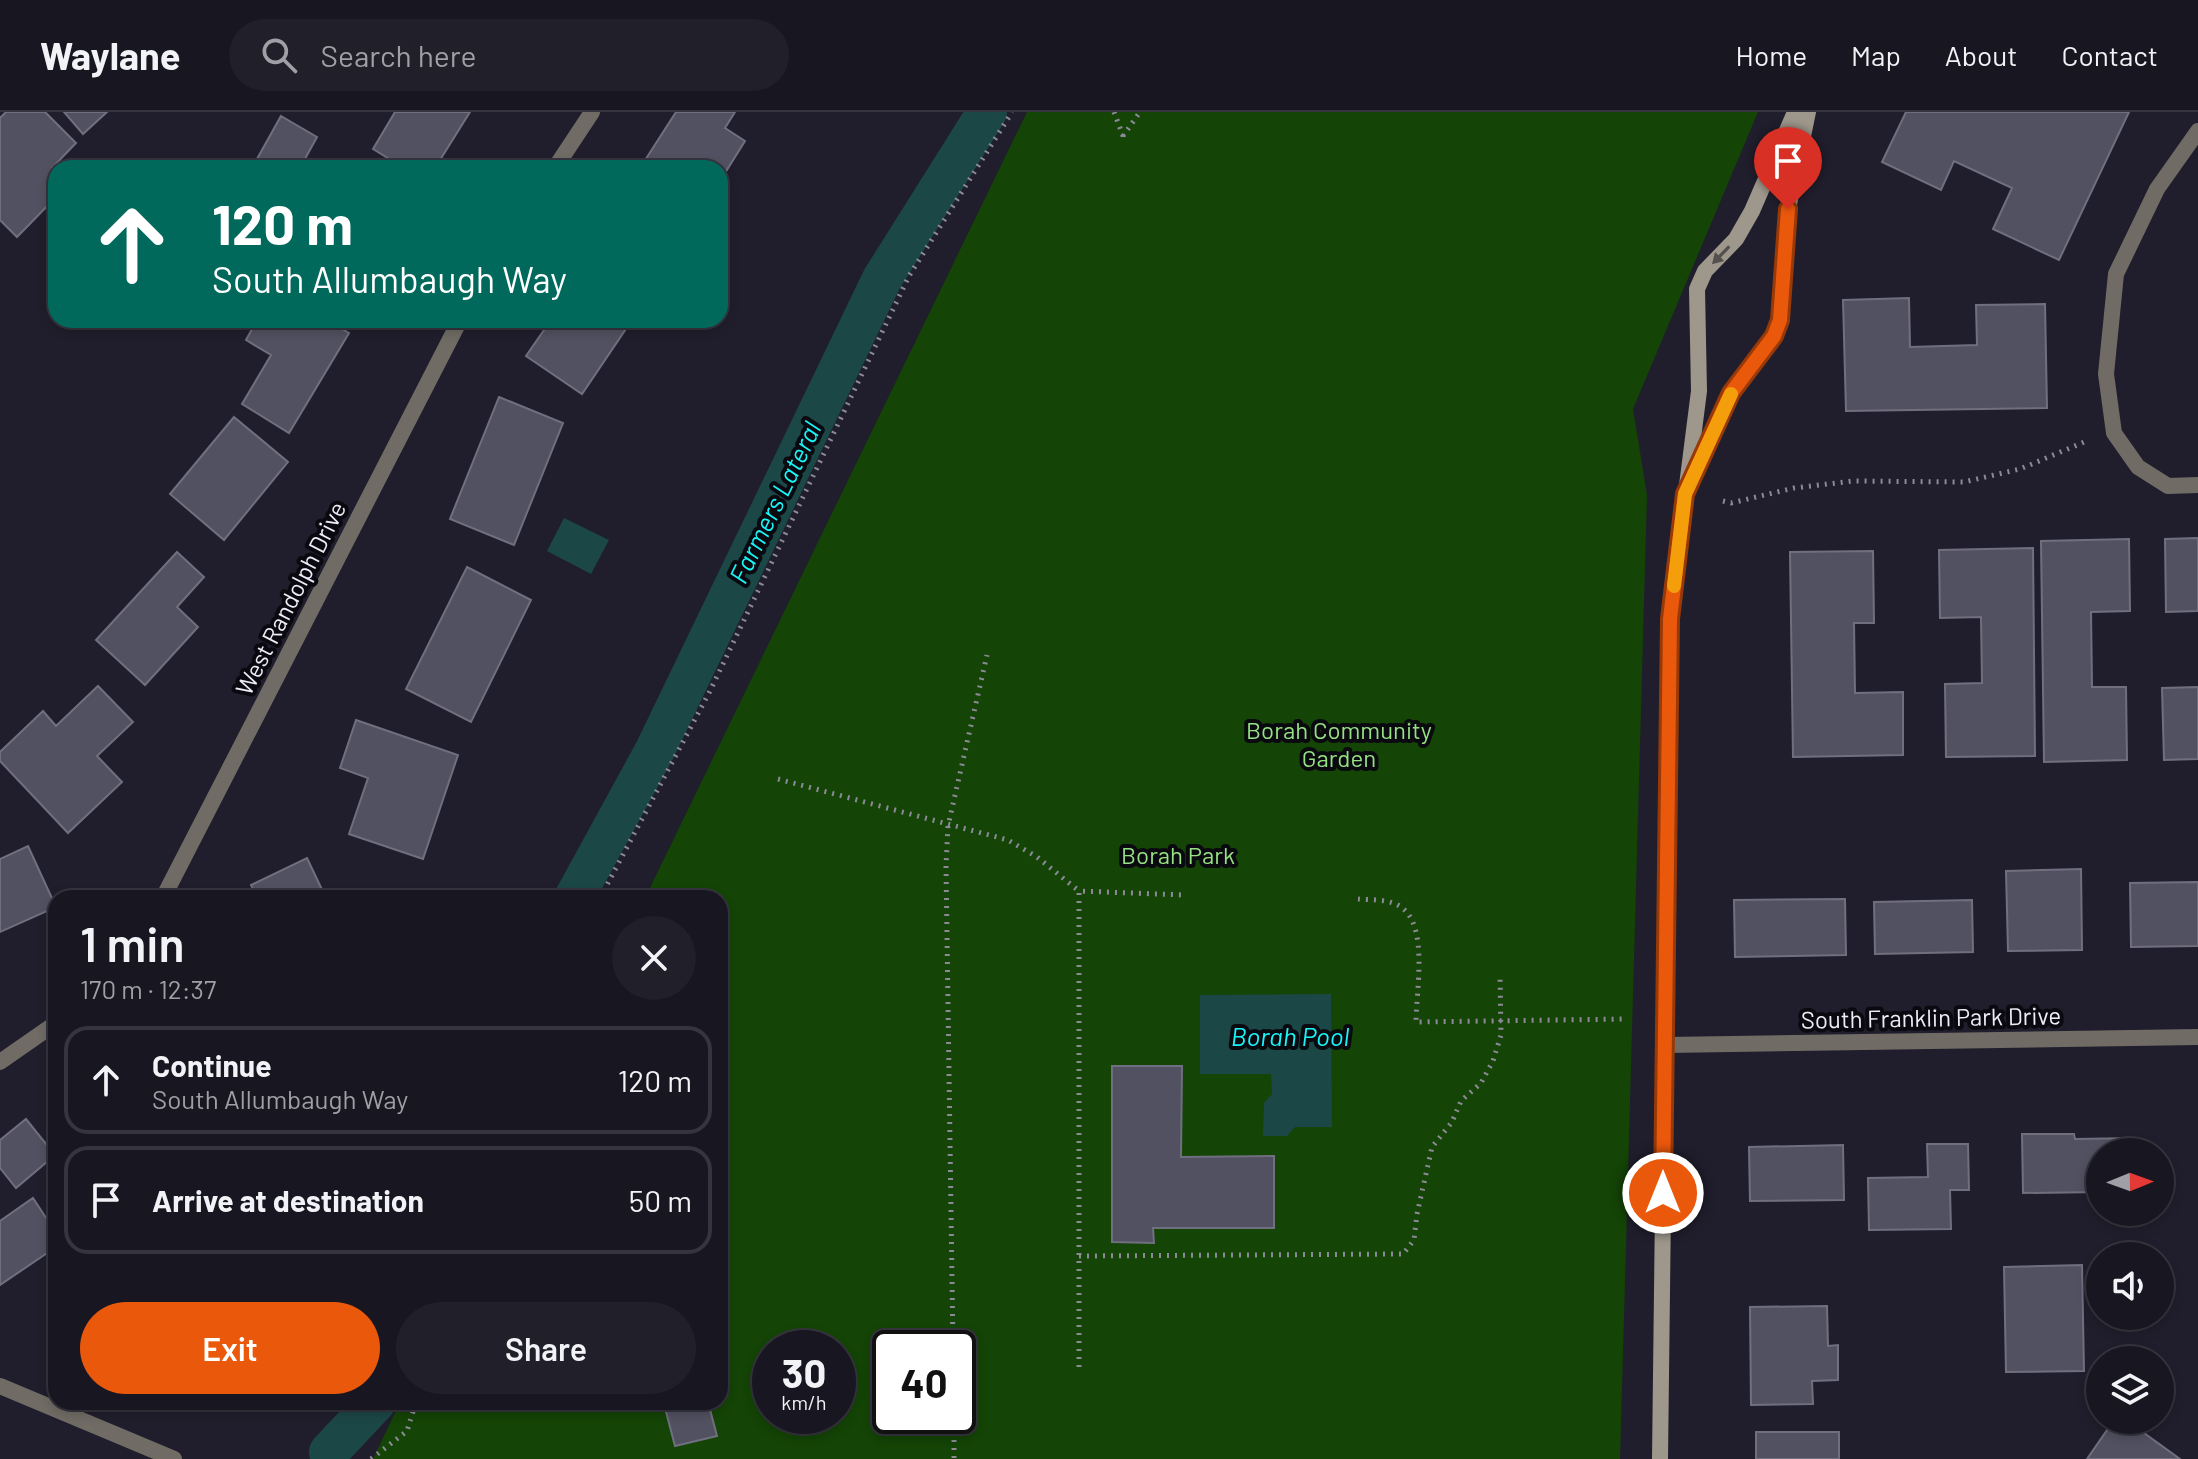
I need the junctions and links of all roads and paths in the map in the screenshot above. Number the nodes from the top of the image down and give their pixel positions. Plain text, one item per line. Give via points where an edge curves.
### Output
1 (592, 112) edge
2 (1012, 112) edge
3 (1114, 112) edge
4 (1140, 112) edge
5 (1795, 112) edge
6 (1808, 112) edge
7 (2198, 131) edge
8 (560, 160) edge
9 (456, 328) edge
10 (2093, 439) dead end
11 (2198, 485) edge
12 (1685, 494) junction
13 (1723, 501) dead end
14 (987, 655) dead end
15 (778, 779) dead end
16 (948, 826) junction
17 (167, 890) edge
18 (604, 890) edge
19 (1079, 891) junction
20 (1183, 895) dead end
21 (1358, 899) dead end
22 (1500, 975) dead end
23 (1627, 1019) dead end
24 (1501, 1021) junction
25 (48, 1029) edge
26 (2198, 1037) edge
27 (1666, 1045) junction
28 (0, 1062) edge
29 (1079, 1256) junction
30 (953, 1330) edge
31 (1079, 1367) dead end
32 (0, 1386) edge
33 (48, 1406) edge
34 (57, 1410) edge
35 (414, 1410) edge
36 (954, 1434) edge
37 (174, 1459) edge
38 (371, 1459) edge
39 (954, 1459) edge
40 (1660, 1459) edge

1 - 8 street
2 - 18 path via 909,276 710,691
3 - 4 path via 1123,136
5 -> 12 street via 1752,211 1697,289 1699,391
6 - 12 street via 1788,209 1780,320 1731,393
7 - 11 street via 2157,189 2116,274 2106,374 2114,433 2138,467 2168,486
9 - 17 street, West Randolph Drive
10 - 13 path via 2020,469 1964,482 1853,481
12 - 27 street via 1670,619
14 - 16 path
15 - 16 path
16 - 19 path via 1008,840
16 - 30 path
19 - 20 path
19 - 29 path
21 - 24 path via 1400,906 1413,920 1419,950 1416,1022
22 - 24 path
23 - 24 path
24 - 29 path via 1493,1061 1481,1083 1461,1101 1432,1147 1414,1240 1403,1254
25 - 28 street
26 - 27 street, South Franklin Park Drive
27 - 40 street
29 - 31 path
32 - 33 street
34 - 37 street
35 - 38 path via 407,1431
36 - 39 path

